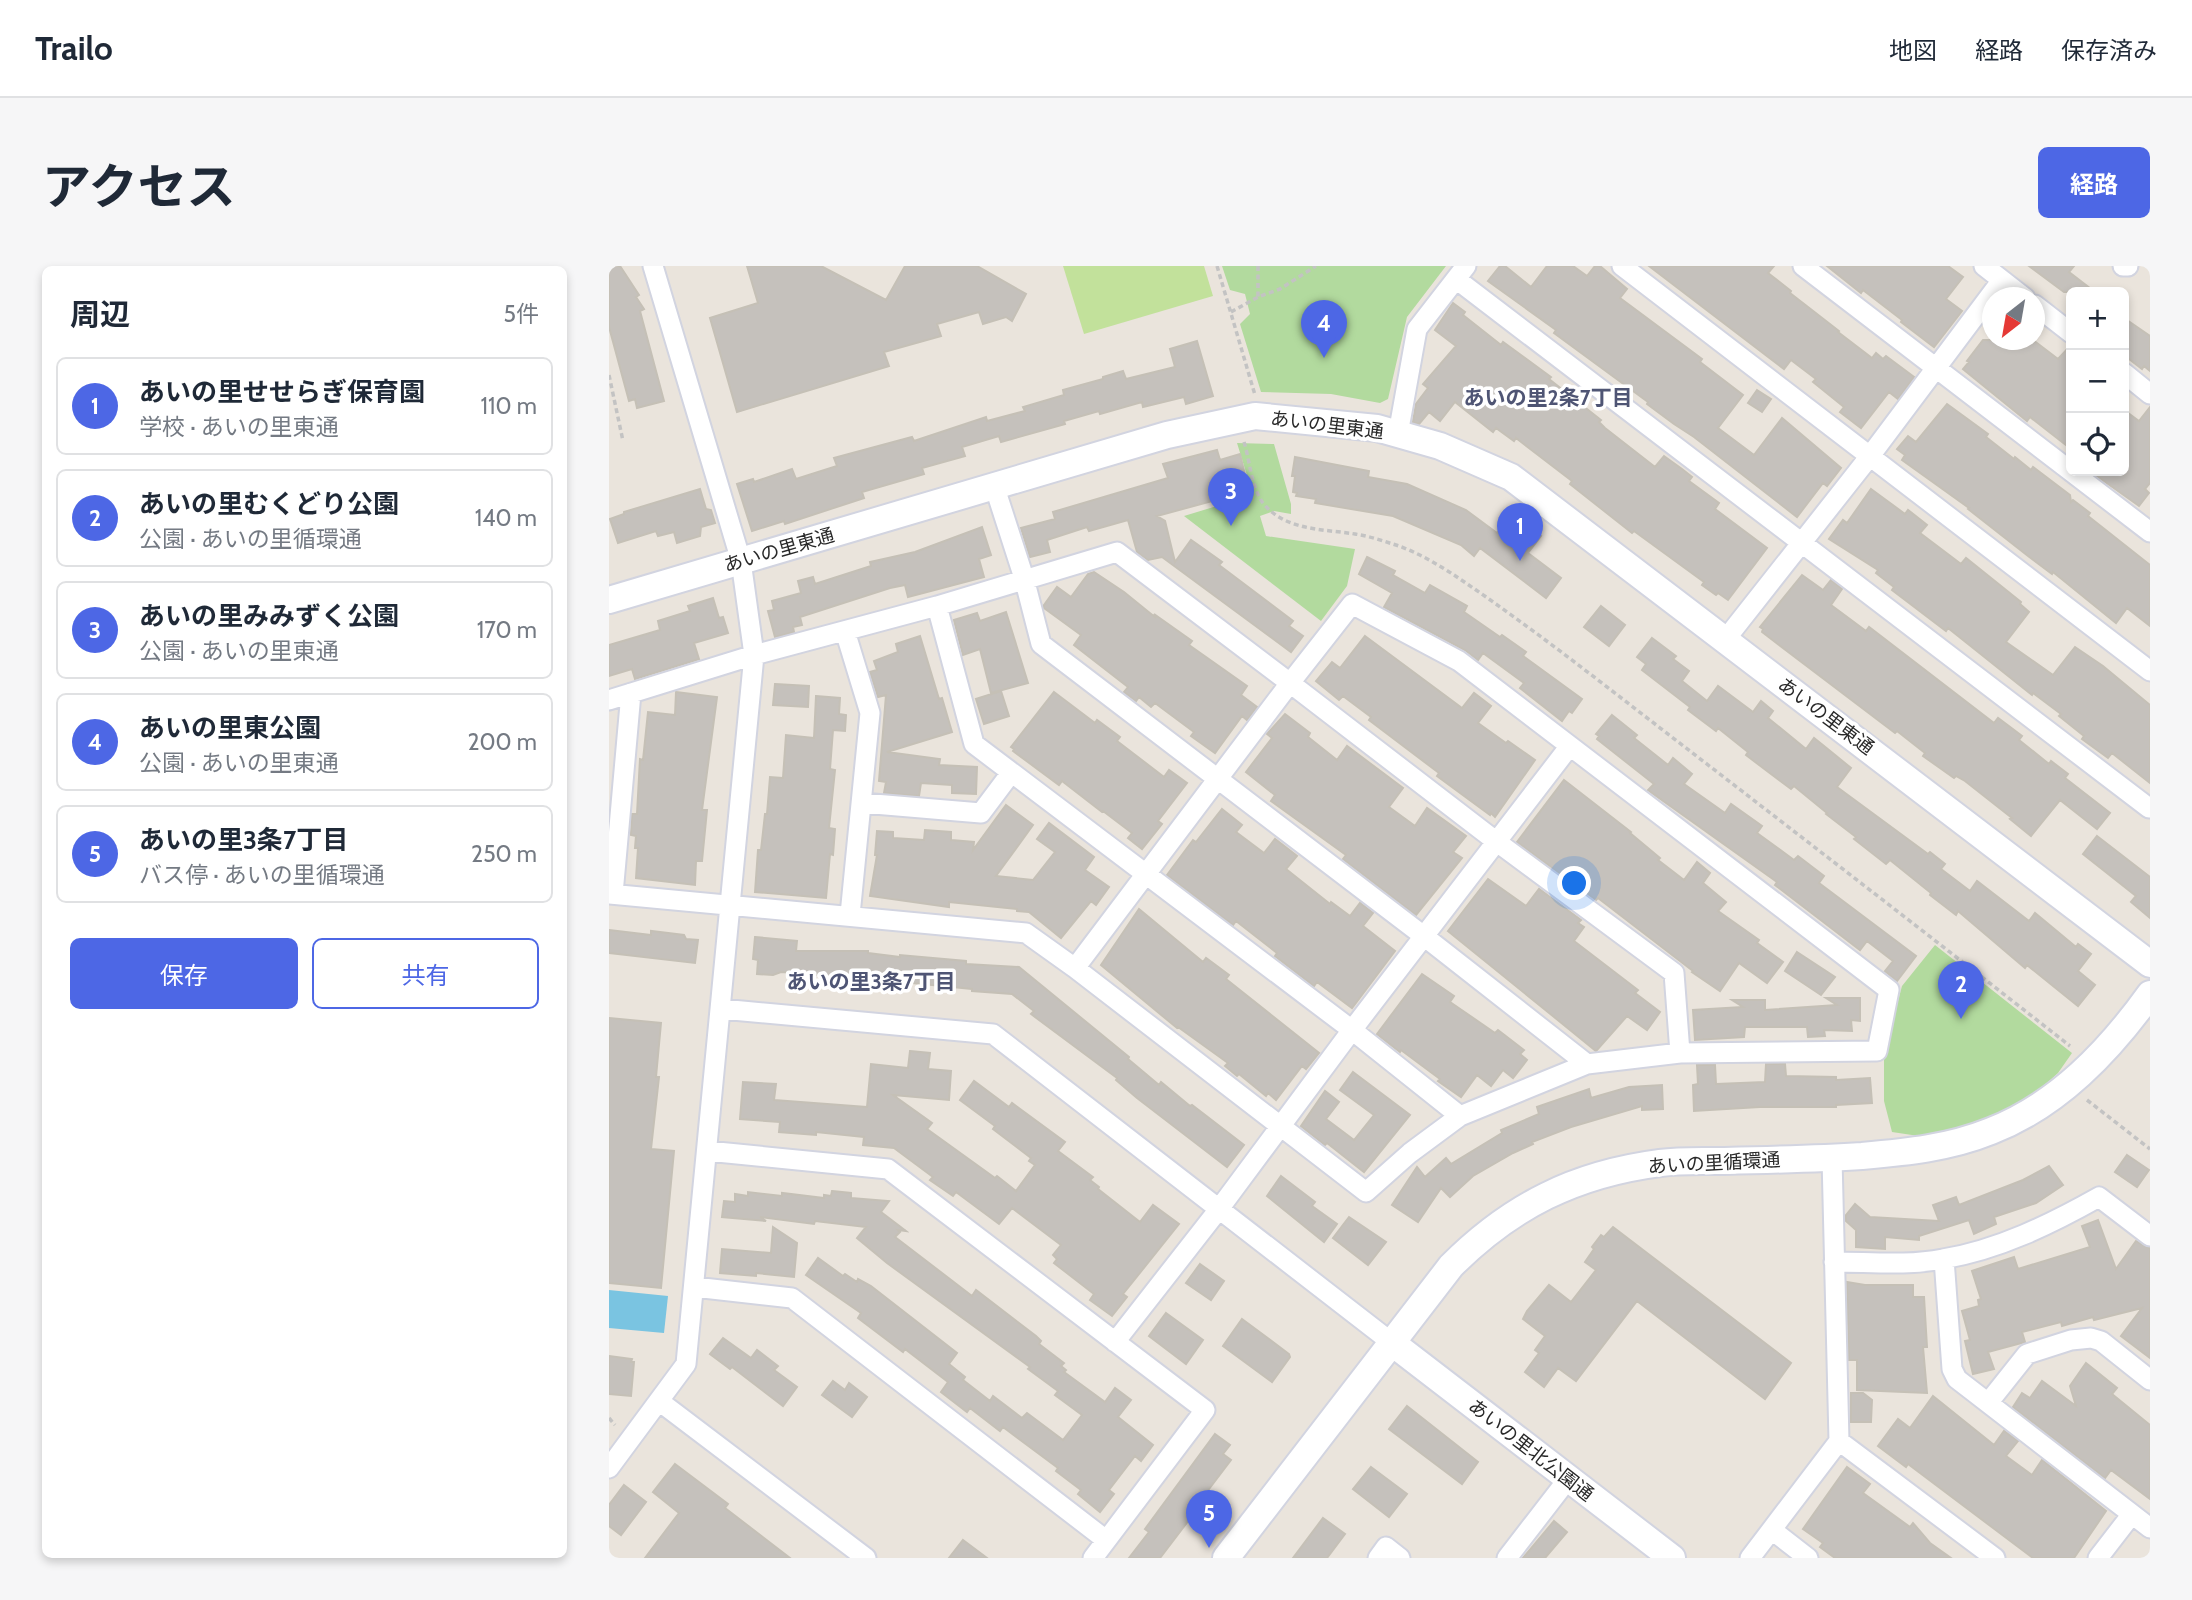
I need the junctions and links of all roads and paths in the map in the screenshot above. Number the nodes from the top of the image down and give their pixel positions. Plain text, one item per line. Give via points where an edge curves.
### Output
1 (653, 266) edge
2 (1217, 266) edge
3 (1258, 266) edge
4 (1316, 266) edge
5 (1622, 266) edge
6 (1803, 266) edge
7 (1984, 266) edge
8 (2123, 266) edge
9 (2128, 266) edge
10 (1461, 272) edge
11 (2002, 280) junction
12 (2011, 287) edge
13 (1258, 297) junction
14 (1231, 312) junction
15 (2045, 313) edge
16 (2066, 329) edge
17 (1935, 368) junction
18 (609, 375) edge
19 (2129, 377) edge
20 (2150, 394) edge
21 (1256, 397) dead end
22 (1398, 434) junction
23 (1244, 440) dead end
24 (623, 441) dead end
25 (1870, 456) junction
26 (994, 485) junction
27 (2150, 532) edge
28 (1802, 543) junction
29 (741, 561) junction
30 (1024, 578) junction
31 (609, 600) edge
32 (937, 606) junction
33 (845, 631) junction
34 (1725, 640) junction
35 (754, 655) junction
36 (2150, 671) edge
37 (1290, 683) junction
38 (631, 693) junction
39 (609, 700) edge
40 (1569, 747) junction
41 (1011, 773) junction
42 (1218, 778) junction
43 (862, 803) junction
44 (2150, 807) edge
45 (1497, 842) junction
46 (1146, 873) junction
47 (611, 894) edge
48 (731, 906) junction
49 (851, 915) junction
50 (1425, 937) junction
51 (2150, 964) edge
52 (1075, 968) junction
53 (2150, 994) edge
54 (721, 1009) junction
55 (1352, 1030) junction
56 (2070, 1046) dead end
57 (1680, 1053) junction
58 (1587, 1064) junction
59 (2087, 1100) dead end
60 (1460, 1116) junction
61 (1280, 1127) junction
62 (2150, 1149) edge
63 (707, 1151) junction
64 (1832, 1158) junction
65 (1219, 1209) junction
66 (2150, 1236) edge
67 (1944, 1259) junction
68 (1834, 1262) junction
69 (694, 1287) junction
70 (1115, 1342) junction
71 (1391, 1342) junction
72 (2150, 1380) edge
73 (659, 1401) junction
74 (1988, 1403) junction
75 (609, 1418) edge
76 (615, 1425) dead end
77 (1839, 1441) junction
78 (609, 1468) edge
79 (1569, 1479) junction
80 (2132, 1514) junction
81 (2150, 1528) edge
82 (1772, 1530) junction
83 (1106, 1540) junction
84 (866, 1558) edge
85 (1093, 1558) edge
86 (1226, 1558) edge
87 (1378, 1558) edge
88 (1401, 1558) edge
89 (1507, 1558) edge
90 (1672, 1558) edge
91 (1750, 1558) edge
92 (1808, 1558) edge
93 (1995, 1558) edge
94 (2098, 1558) edge

1 - 29 street
2 - 14 path
3 - 13 path
4 - 13 path
5 - 25 street
6 - 17 street
7 - 11 street
8 - 9 street
10 - 22 street via 1417,329
10 - 28 street
11 - 12 street
11 - 17 street
13 - 14 path
14 - 21 path
15 - 16 street
17 - 25 street
17 - 27 street
18 - 24 path
19 - 20 street
22 - 26 street, あいの里東通 via 1255,416 1167,435
22 - 34 street, あいの里東通 via 1440,446 1511,477
23 - 56 path via 1255,487 1275,515 1322,531 1357,534 1399,546 1473,588
25 - 28 street
25 - 36 street
26 - 29 street, あいの里東通
26 - 30 street
28 - 34 street
28 - 44 street
29 - 31 street, あいの里東通
29 - 35 street
30 - 32 street
30 - 37 street via 1117,552
30 - 42 street via 1041,644
32 - 33 street
32 - 41 street via 974,744
33 - 35 street
33 - 43 street via 870,713
34 - 51 street, あいの里東通
35 - 38 street
35 - 48 street
37 - 40 street via 1352,604 1459,661
37 - 42 street
37 - 45 street
38 - 39 street
38 - 47 street
40 - 45 street
40 - 57 street via 1889,990 1877,1051
41 - 43 street via 981,813
41 - 46 street
42 - 46 street
42 - 50 street
43 - 49 street
45 - 50 street
45 - 57 street via 1674,973
46 - 52 street
46 - 55 street
47 - 48 street
48 - 49 street
48 - 54 street
49 - 52 street via 1026,933
50 - 55 street
50 - 58 street
52 - 61 street
53 - 64 street, あいの里循環通 via 2088,1067 2023,1116 1992,1131 1929,1150
54 - 63 street
54 - 65 street via 993,1034
55 - 60 street
55 - 61 street
57 - 58 street
58 - 60 street
59 - 62 path
60 - 61 street via 1366,1192
61 - 65 street
63 - 69 street
63 - 70 street via 888,1169
64 - 68 street
64 - 71 street, あいの里循環通 via 1663,1162 1617,1170 1545,1195 1476,1241
65 - 70 street
65 - 71 street
66 - 67 street via 2099,1197 2054,1222
67 - 68 street
67 - 74 street via 1952,1369 1957,1379
68 - 77 street
69 - 73 street via 686,1364
69 - 83 street via 792,1298
70 - 83 street via 1205,1410
71 - 79 street, あいの里北公園通
71 - 86 street, あいの里循環通
72 - 74 street via 2101,1342 2071,1340 2027,1354
73 - 78 street
73 - 84 street
74 - 80 street
75 - 76 path
77 - 82 street
77 - 93 street
79 - 89 street
79 - 90 street, あいの里北公園通
80 - 81 street
80 - 94 street
82 - 91 street
82 - 92 street
83 - 85 street
87 - 88 street via 1386,1548

